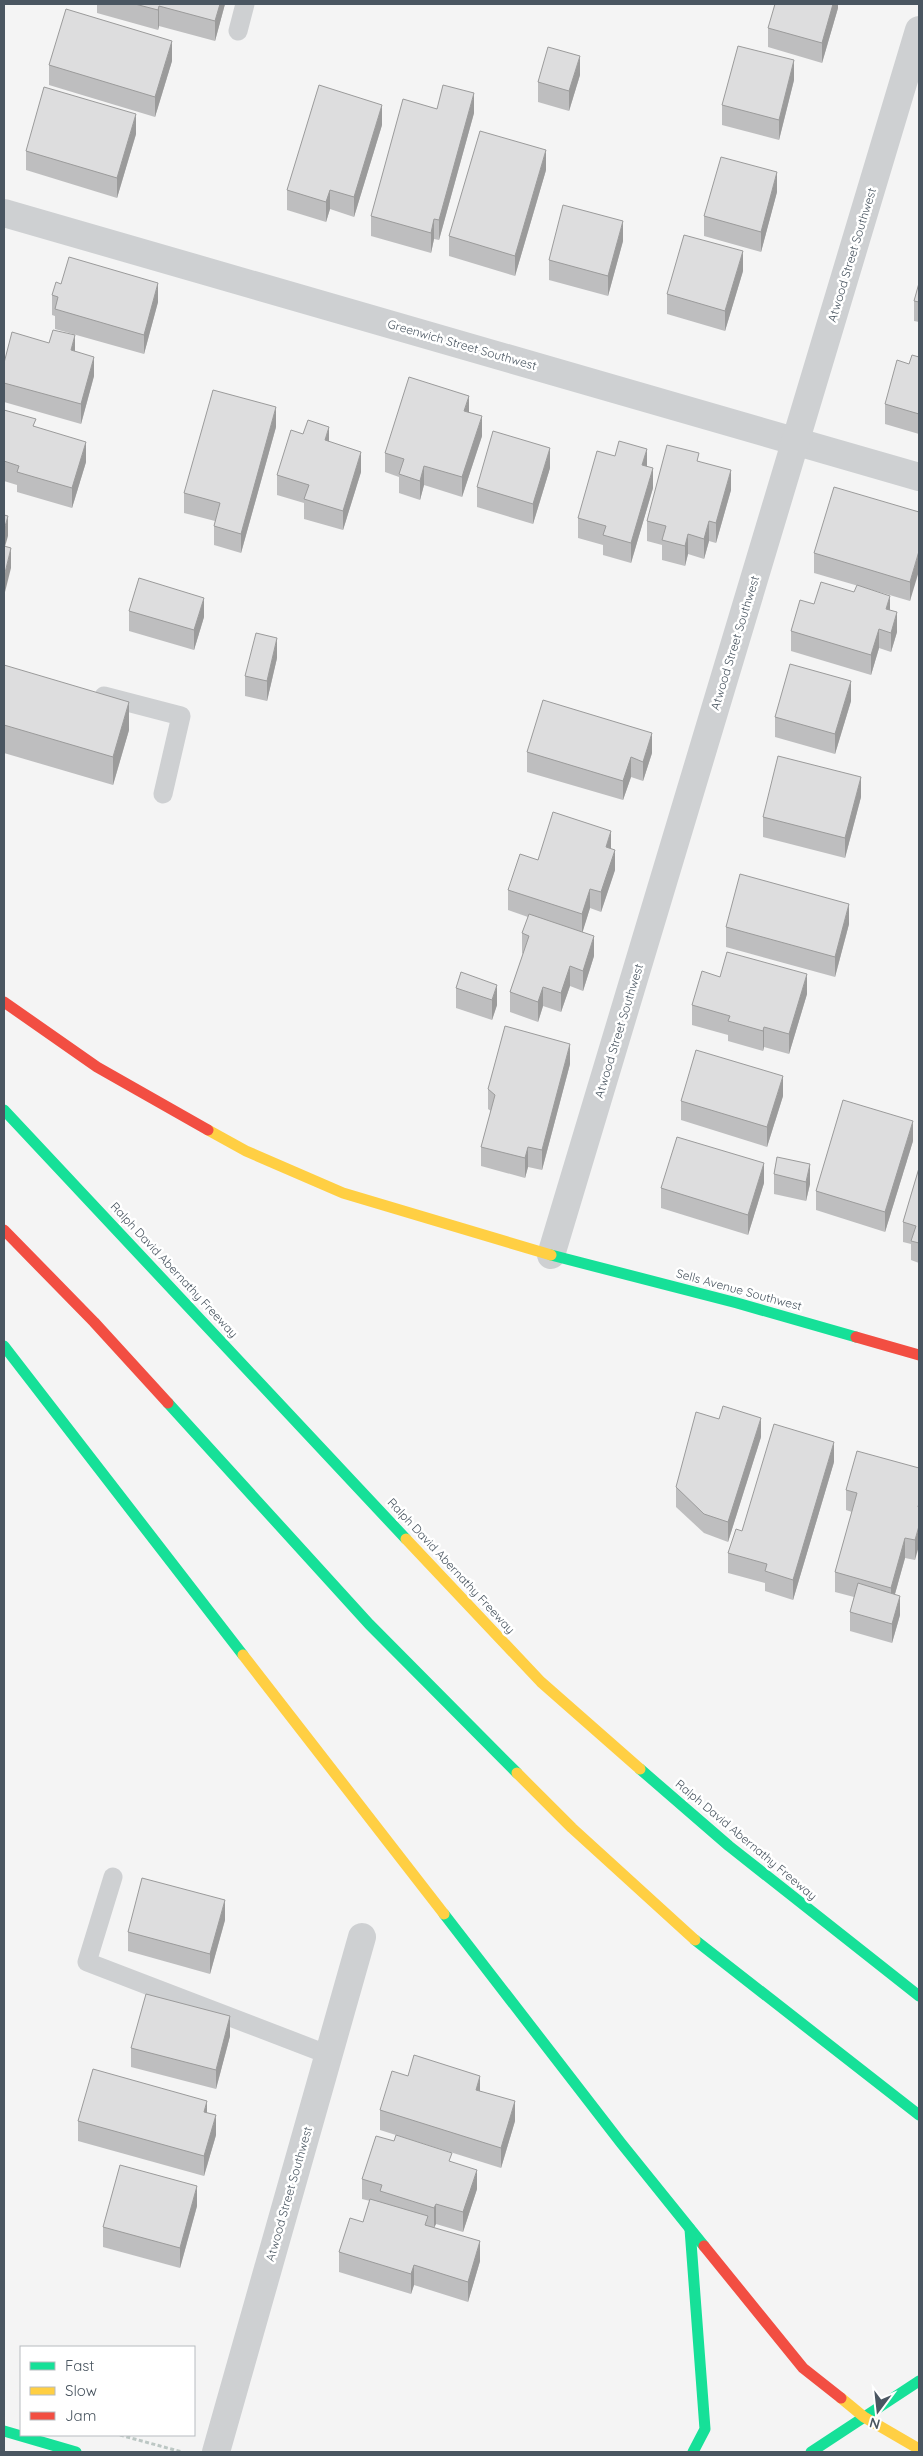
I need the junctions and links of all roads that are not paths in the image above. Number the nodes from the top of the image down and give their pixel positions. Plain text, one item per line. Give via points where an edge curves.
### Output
1 (245, 4) edge
2 (919, 30) edge
3 (238, 31) dead end
4 (4, 213) edge
5 (796, 442) junction
6 (919, 477) edge
7 (88, 692) edge
8 (163, 794) dead end
9 (4, 1002) edge
10 (4, 1110) edge
11 (4, 1230) edge
12 (551, 1255) junction
13 (4, 1346) edge
14 (919, 1356) edge
15 (112, 1877) dead end
16 (362, 1936) dead end
17 (919, 1996) edge
18 (329, 2055) junction
19 (919, 2115) edge
20 (690, 2229) junction
21 (919, 2381) edge
22 (864, 2417) junction
23 (4, 2432) edge
24 (919, 2449) edge
25 (76, 2452) edge
26 (216, 2452) edge
27 (693, 2452) edge
28 (811, 2452) edge

1 - 3 lane
2 - 5 street, Atwood Street Southwest
4 - 5 street, Greenwich Street Southwest
5 - 6 street, Greenwich Street Southwest
5 - 12 street, Atwood Street Southwest
7 - 8 lane via 181,716
9 - 12 main road, Sells Avenue Southwest via 97,1067 246,1151 343,1193
10 - 17 main road, Ralph David Abernathy Freeway via 541,1682 729,1846
11 - 19 main road via 94,1322 369,1624 572,1828 709,1953
12 - 14 main road, Sells Avenue Southwest via 737,1302
13 - 20 main road
15 - 18 lane via 87,1962
16 - 18 street, Atwood Street Southwest
18 - 26 street, Atwood Street Southwest
20 - 22 main road via 804,2368
20 - 27 main road via 705,2429
21 - 22 main road
22 - 24 main road
22 - 28 main road
23 - 25 main road

